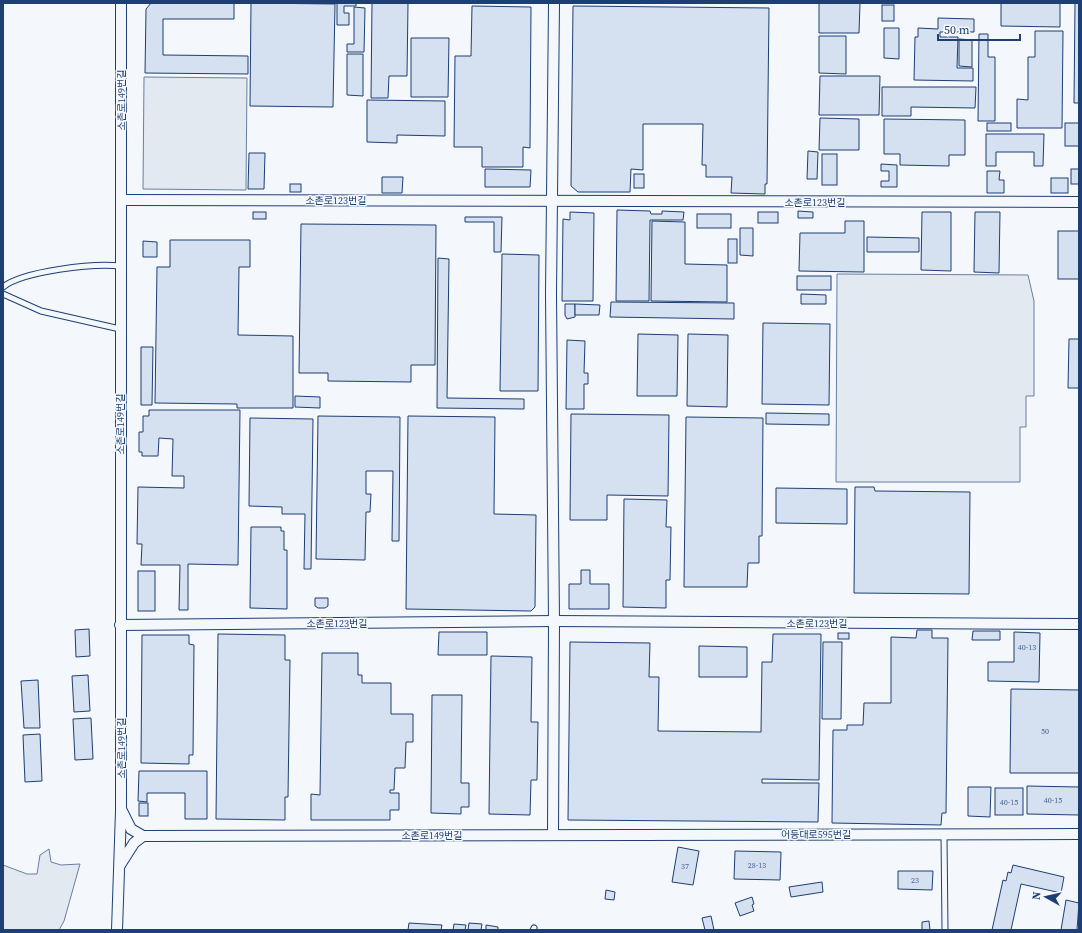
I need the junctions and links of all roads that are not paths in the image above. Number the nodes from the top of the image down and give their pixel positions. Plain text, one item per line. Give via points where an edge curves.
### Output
1 (122, 3) edge
2 (554, 3) edge
3 (121, 200) junction
4 (551, 201) junction
5 (1079, 202) edge
6 (120, 266) junction
7 (3, 287) edge
8 (3, 294) edge
9 (120, 329) junction
10 (554, 621) junction
11 (1079, 624) edge
12 (120, 625) junction
13 (121, 809) junction
14 (553, 834) junction
15 (1079, 834) edge
16 (944, 835) junction
17 (143, 836) junction
18 (120, 865) junction
19 (118, 930) edge
20 (945, 930) edge

1 - 3 street, 소촌로149번길
2 - 4 street
3 - 4 street, 소촌로123번길
3 - 6 street, 소촌로149번길
4 - 5 street, 소촌로123번길
4 - 10 street
6 - 7 lane via 88,265 63,269 10,281
6 - 9 street, 소촌로149번길
8 - 9 lane via 41,311
9 - 12 street, 소촌로149번길
10 - 11 street, 소촌로123번길
10 - 12 street, 소촌로123번길
10 - 14 street
12 - 13 street, 소촌로149번길
13 - 17 street, 소촌로149번길 via 131,829
13 - 18 street
14 - 16 street, 어등대로595번길
14 - 17 street, 소촌로149번길
15 - 16 street, 어등대로595번길
16 - 20 lane
17 - 18 street via 134,843
18 - 19 street

